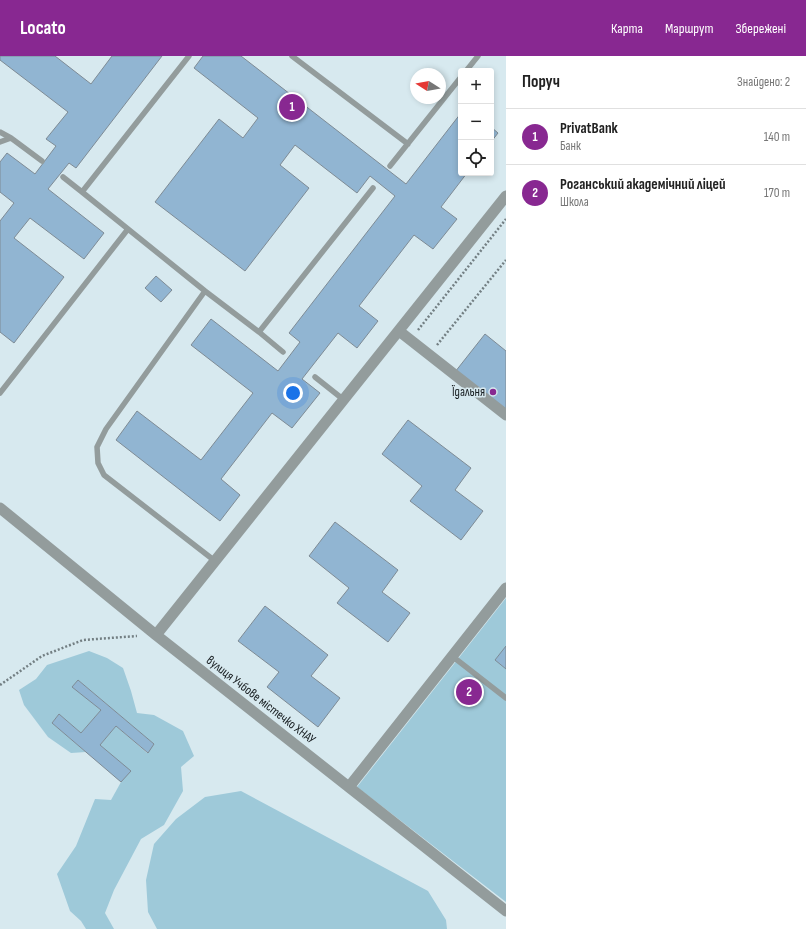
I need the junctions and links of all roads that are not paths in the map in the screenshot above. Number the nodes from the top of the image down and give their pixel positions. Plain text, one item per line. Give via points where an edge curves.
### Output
1 (190, 56) edge
2 (292, 56) edge
3 (478, 56) edge
4 (468, 68) edge
5 (458, 81) edge
6 (0, 132) edge
7 (11, 138) junction
8 (0, 142) edge
9 (408, 144) junction
10 (42, 161) dead end
11 (390, 166) dead end
12 (63, 177) dead end
13 (373, 188) dead end
14 (82, 192) junction
15 (506, 196) edge
16 (128, 229) junction
17 (205, 291) junction
18 (399, 331) junction
19 (259, 332) junction
20 (283, 352) dead end
21 (315, 377) dead end
22 (0, 393) edge
23 (344, 400) junction
24 (506, 415) edge
25 (0, 508) edge
26 (215, 561) junction
27 (506, 588) edge
28 (156, 635) junction
29 (452, 656) junction
30 (506, 698) edge
31 (349, 787) junction
32 (506, 912) edge

1 - 14 lane
2 - 9 lane
3 - 4 lane
5 - 9 lane
6 - 7 lane
7 - 8 lane
7 - 10 lane
9 - 11 lane
12 - 14 lane
13 - 19 lane
14 - 16 lane
15 - 18 street
16 - 17 lane
16 - 22 lane
17 - 19 lane
17 - 26 lane via 106,429 97,447 98,463 104,475
18 - 23 street
18 - 24 street
19 - 20 lane
21 - 23 lane
23 - 26 street
25 - 28 street, вулиця Учбове містечко ХНАУ
26 - 28 street
27 - 29 street
28 - 31 street, вулиця Учбове містечко ХНАУ
29 - 30 lane
29 - 31 street
31 - 32 street, вулиця Учбове містечко ХНАУ

